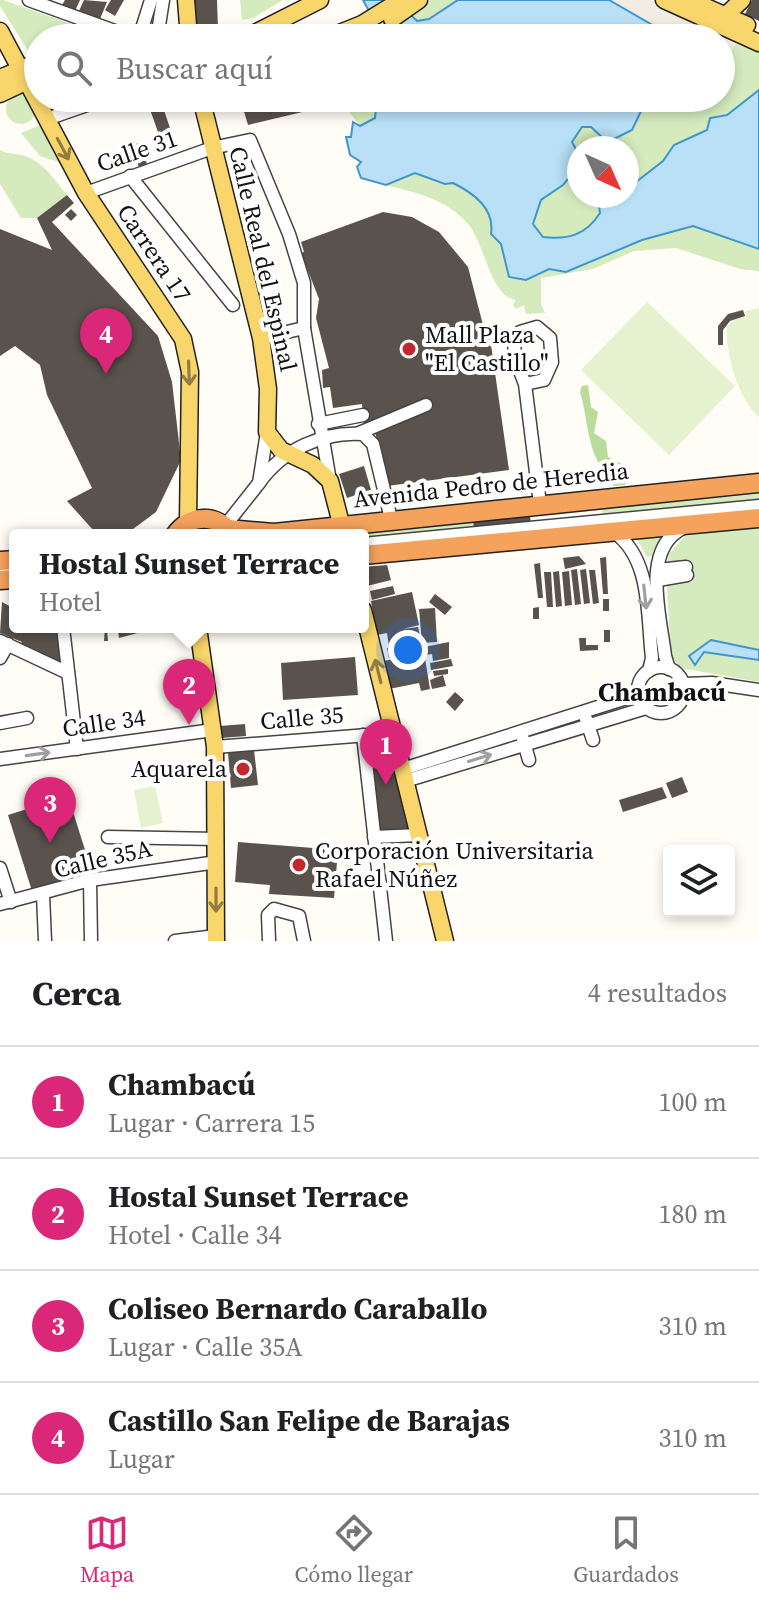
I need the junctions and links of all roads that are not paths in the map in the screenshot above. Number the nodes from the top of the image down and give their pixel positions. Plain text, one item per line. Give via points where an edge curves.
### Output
1 (29, 0) edge
2 (320, 0) edge
3 (401, 0) edge
4 (419, 0) edge
5 (664, 0) edge
6 (742, 0) edge
7 (701, 1) edge
8 (156, 3) edge
9 (186, 4) edge
10 (725, 16) junction
11 (97, 24) edge
12 (145, 24) edge
13 (157, 24) edge
14 (188, 24) edge
15 (273, 24) edge
16 (362, 24) edge
17 (379, 24) edge
18 (717, 24) edge
19 (759, 30) edge
20 (0, 31) edge
21 (735, 32) edge
22 (759, 43) edge
23 (24, 68) edge
24 (24, 75) edge
25 (24, 77) edge
26 (0, 78) edge
27 (0, 94) edge
28 (44, 112) edge
29 (67, 112) edge
30 (204, 112) edge
31 (47, 119) junction
32 (250, 140) joint
33 (212, 148) junction
34 (130, 176) junction
35 (86, 193) junction
36 (233, 305) dead end
37 (304, 328) junction
38 (261, 338) junction
39 (525, 384) junction
40 (426, 405) dead end
41 (363, 415) dead end
42 (334, 424) dead end
43 (319, 431) junction
44 (267, 432) junction
45 (359, 433) junction
46 (288, 454) junction
47 (330, 481) junction
48 (259, 483) junction
49 (759, 483) edge
50 (759, 490) edge
51 (540, 504) junction
52 (759, 506) edge
53 (752, 513) edge
54 (390, 517) junction
55 (688, 526) junction
56 (178, 529) edge
57 (181, 529) edge
58 (227, 529) edge
59 (230, 529) edge
60 (343, 529) edge
61 (347, 529) edge
62 (353, 529) edge
63 (614, 532) junction
64 (369, 544) edge
65 (369, 554) edge
66 (687, 571) dead end
67 (658, 575) junction
68 (64, 633) edge
69 (199, 633) edge
70 (369, 633) edge
71 (4, 642) edge
72 (0, 658) edge
73 (669, 669) junction
74 (649, 671) junction
75 (68, 673) junction
76 (683, 684) junction
77 (759, 690) edge
78 (639, 694) junction
79 (646, 708) junction
80 (584, 712) junction
81 (27, 718) dead end
82 (0, 723) edge
83 (588, 726) junction
84 (393, 733) junction
85 (363, 735) junction
86 (523, 738) junction
87 (214, 739) junction
88 (593, 740) dead end
89 (77, 749) junction
90 (0, 759) edge
91 (529, 760) dead end
92 (404, 775) junction
93 (419, 835) junction
94 (108, 837) dead end
95 (374, 837) junction
96 (217, 839) junction
97 (217, 862) junction
98 (0, 868) edge
99 (90, 880) junction
100 (341, 881) dead end
101 (380, 883) junction
102 (43, 895) junction
103 (5, 903) edge
104 (216, 939) edge
105 (45, 941) edge
106 (91, 941) edge
107 (175, 941) edge
108 (269, 941) edge
109 (304, 941) edge
110 (386, 941) edge
111 (445, 941) edge

1 - 11 street
2 - 15 main road
3 - 16 main road
4 - 17 main road
5 - 18 main road
6 - 10 main road
7 - 10 main road
8 - 9 street
8 - 12 street
8 - 13 street
9 - 14 main road
10 - 19 main road
20 - 23 main road, Carrera 17
21 - 22 main road
24 - 26 main road
25 - 27 main road
28 - 31 main road, Carrera 17
29 - 31 street
30 - 33 main road, Calle Real del Espinal
31 -> 35 main road, Carrera 17
32 - 33 street, Calle 31
32 - 37 street, Calle Real del Espinal via 304,283
33 - 34 street, Calle 31
33 - 38 main road, Calle Real del Espinal
34 - 35 street, Calle 31
34 - 36 street
35 -> 56 main road, Carrera 17 via 183,339 189,357
37 - 38 street
37 - 43 street, Calle Real del Espinal
38 - 44 main road, Calle Real del Espinal
39 - 39 street via 544,380 552,362 550,338 537,327 525,328 514,341
39 - 51 street
40 - 45 street, Calle Real del Espinal
41 - 43 street
42 - 43 street
43 - 45 street, Calle Real del Espinal
43 - 46 street, Calle Real del Espinal
43 - 47 street, Calle Real del Espinal
44 - 46 main road
44 - 48 street, Calle Real del Espinal
45 - 54 street via 373,444
46 - 47 main road via 313,465
46 - 48 street, Calle Real del Espinal
47 - 60 main road, Calle Real del Espinal
48 - 59 street, Calle Real del Espinal
49 - 51 highway, Avenida Pedro de Heredia
50 - 62 street
51 - 54 highway, Avenida Pedro de Heredia
52 - 53 street
53 - 55 highway
53 - 64 street
54 - 61 highway, Avenida Pedro de Heredia
55 - 63 highway
55 - 67 street via 669,537 660,551
57 - 58 highway, Avenida Pedro de Heredia via 207,519
63 - 65 highway
63 -> 74 street via 629,545 642,571
66 - 67 street
67 - 73 street
68 - 75 street
69 - 87 main road
84 -> 70 main road
71 - 72 street
71 - 75 street
73 - 74 street
73 - 76 street
74 - 78 street via 640,681
75 - 89 street
76 - 77 street
76 - 79 street via 682,698 673,709 659,713
78 - 79 street
78 - 80 street
79 - 83 street
80 - 83 street
80 - 86 street
81 - 82 street
83 - 86 street
83 - 88 street
84 - 85 street, Calle 35
84 - 92 main road
85 - 87 street, Calle 35
85 - 95 street
86 - 91 street
86 - 92 street
87 - 89 street, Calle 34
87 - 96 main road
90 -> 89 street, Calle 34
92 - 93 main road
93 - 95 street
93 - 111 main road
94 - 96 street
95 - 101 street
96 - 97 main road
97 - 99 street, Calle 35A
97 -> 104 main road
98 - 103 street
99 - 102 street, Calle 35A
99 - 106 street
100 - 101 street
101 - 110 street
102 - 103 street, Calle 35A
102 - 105 street
104 - 107 street
108 - 109 street via 271,910 299,916

